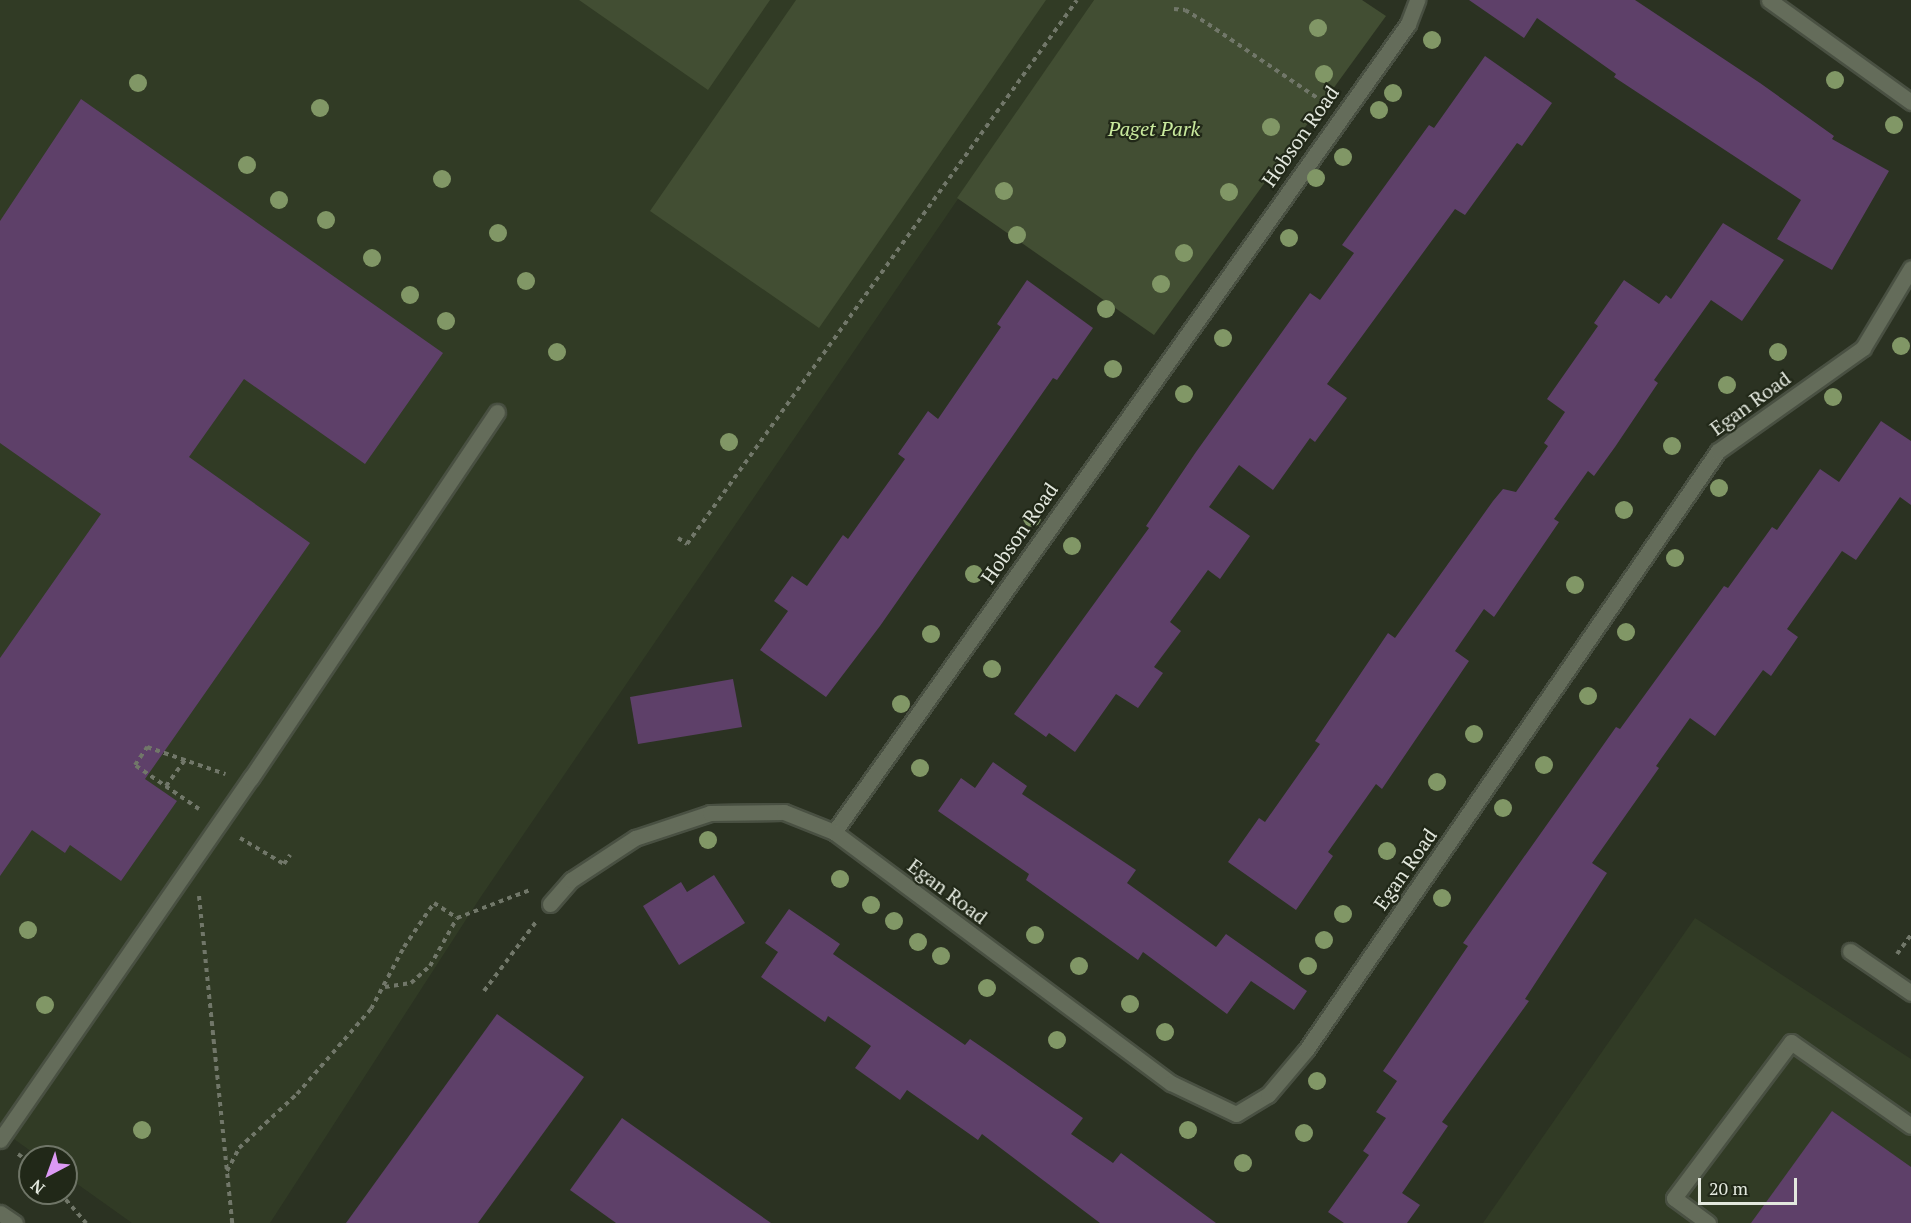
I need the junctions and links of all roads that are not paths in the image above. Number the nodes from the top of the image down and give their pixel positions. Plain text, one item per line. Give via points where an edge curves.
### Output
1 (1417, 0) edge
2 (1769, 0) edge
3 (1911, 102) edge
4 (1911, 268) edge
5 (497, 412) dead end
6 (834, 832) junction
7 (550, 904) road end
8 (1850, 951) dead end
9 (1911, 993) edge
10 (1911, 1126) edge
11 (0, 1140) edge
12 (0, 1213) edge
13 (15, 1223) edge
14 (1708, 1223) edge

1 - 6 street, Hobson Road via 1408,24
2 - 3 street
4 - 6 street, Egan Road via 1863,348 1718,451 1306,1050 1268,1095 1236,1114 1172,1083
5 - 11 street
6 - 7 street via 784,812 710,813 635,838 571,880
8 - 9 street
10 - 14 street via 1791,1042 1674,1198
12 - 13 street

